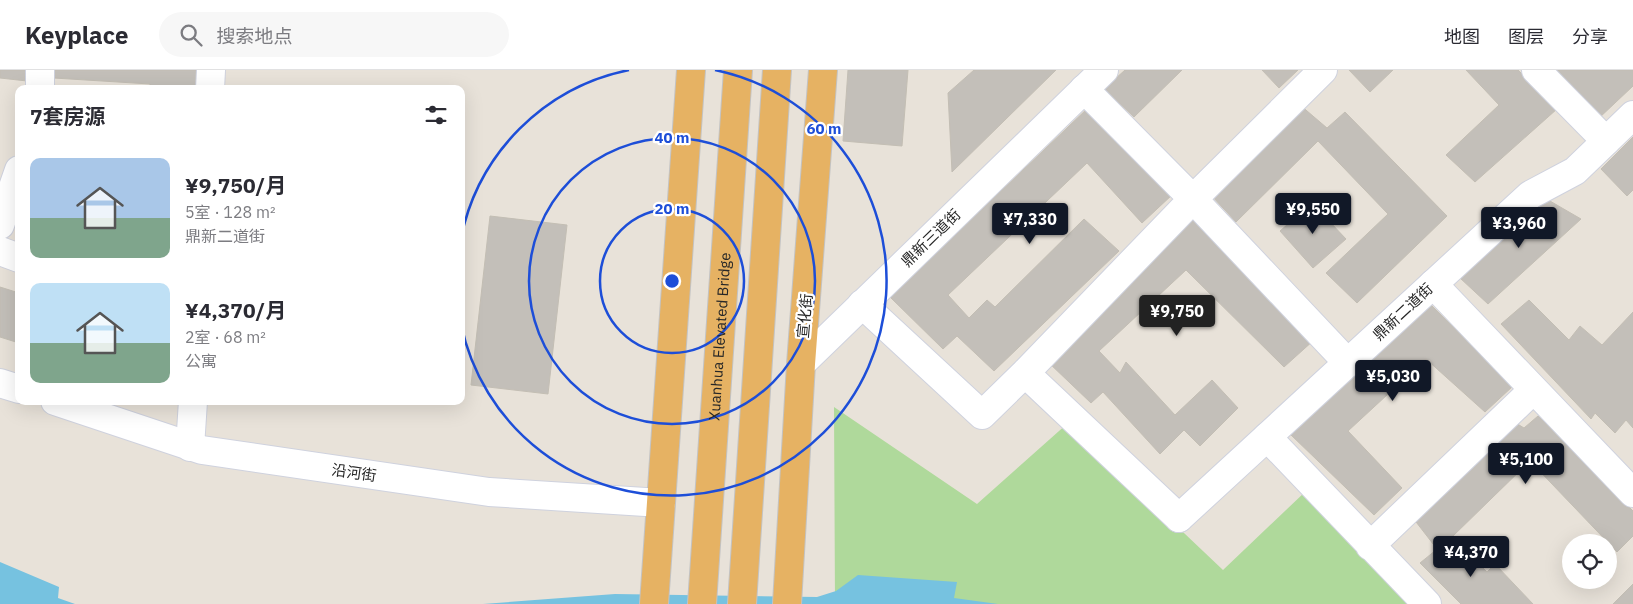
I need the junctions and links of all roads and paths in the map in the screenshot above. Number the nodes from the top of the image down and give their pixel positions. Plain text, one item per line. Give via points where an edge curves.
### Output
1 (40, 70) edge
2 (211, 70) edge
3 (691, 70) edge
4 (738, 70) edge
5 (777, 70) edge
6 (823, 70) edge
7 (1104, 70) edge
8 (1323, 70) edge
9 (1536, 70) edge
10 (40, 85) edge
11 (210, 85) edge
12 (1084, 89) junction
13 (1633, 115) edge
14 (1606, 141) junction
15 (15, 182) edge
16 (1193, 199) junction
17 (0, 225) edge
18 (0, 252) edge
19 (15, 257) edge
20 (1433, 284) junction
21 (862, 304) junction
22 (1348, 363) junction
23 (801, 364) junction
24 (1025, 373) junction
25 (0, 383) edge
26 (15, 388) edge
27 (1533, 390) junction
28 (67, 405) edge
29 (193, 405) edge
30 (1267, 437) junction
31 (190, 446) junction
32 (1633, 492) edge
33 (661, 503) junction
34 (1370, 546) junction
35 (654, 604) edge
36 (702, 604) edge
37 (742, 604) edge
38 (787, 604) edge
39 (1427, 604) edge

1 - 10 street
2 - 11 street
3 - 33 highway
4 - 36 highway, Xuanhua Elevated Bridge
5 - 37 highway
6 - 23 highway, 宣化街
7 - 12 street, 鼎新三道街
8 - 16 street
9 - 14 street
12 - 16 street
12 - 21 street, 鼎新三道街
13 - 14 street, 鼎新二道街
14 - 20 street, 鼎新二道街 via 1575,171 1530,195
15 - 17 street
16 - 22 street
16 - 24 street
18 - 19 street
20 - 22 street, 鼎新二道街
20 - 27 street
21 - 23 street, 鼎新三道街
21 - 24 street via 982,415
22 - 30 street, 鼎新二道街
23 - 38 highway, 宣化街
24 - 30 street, 鼎新二道街 via 1179,518
25 - 26 street
27 - 32 street
27 - 34 street
28 - 31 street, 沿河街
29 - 31 street
30 - 34 street
31 - 33 street, 沿河街 via 489,492
33 - 35 highway
34 - 39 street

